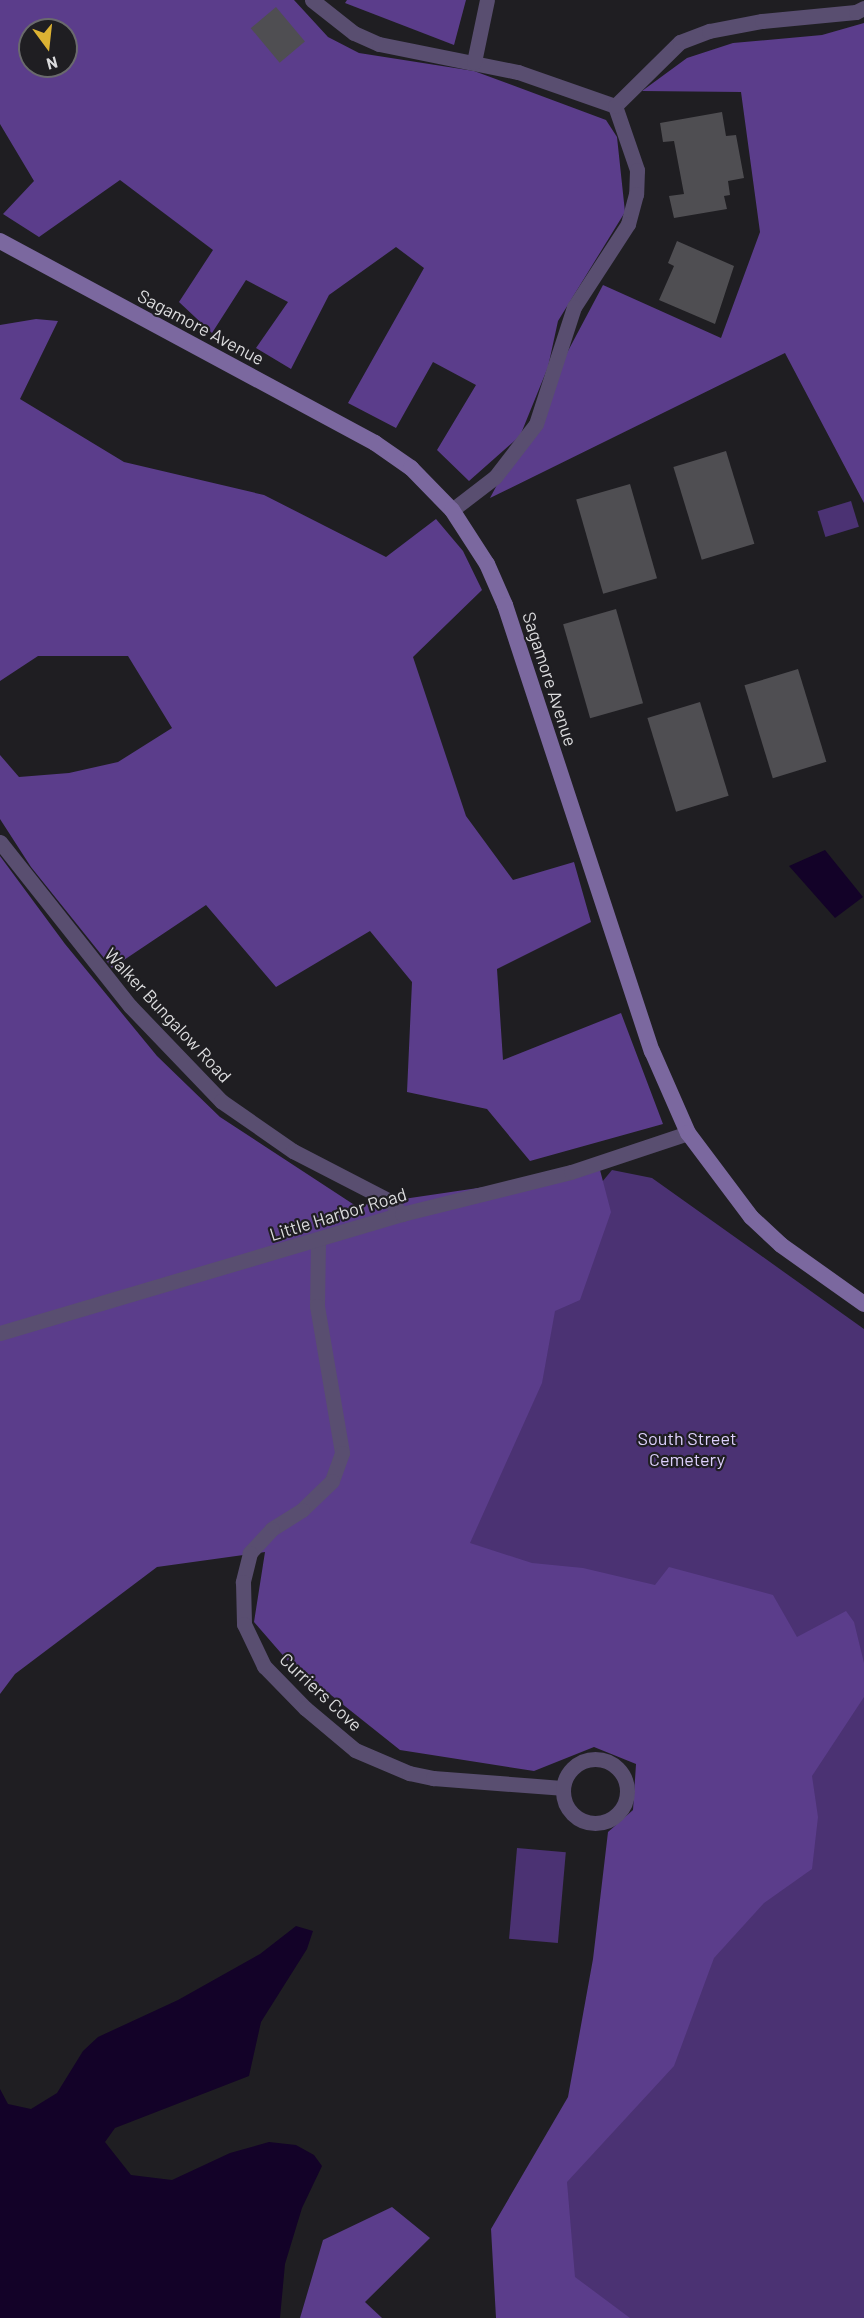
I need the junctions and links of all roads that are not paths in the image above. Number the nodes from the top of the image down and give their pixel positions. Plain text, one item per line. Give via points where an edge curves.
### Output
1 (312, 0) edge
2 (487, 0) edge
3 (864, 8) edge
4 (474, 62) junction
5 (615, 106) junction
6 (0, 241) edge
7 (452, 510) junction
8 (0, 842) edge
9 (688, 1133) junction
10 (402, 1214) junction
11 (318, 1242) junction
12 (864, 1304) edge
13 (0, 1333) edge
14 (562, 1788) junction

1 - 4 street via 354,33 379,44
2 - 4 street
3 - 5 street via 752,23 709,31 680,42
4 - 5 street via 562,84
5 - 7 street via 637,170 628,224 574,308 549,394 527,440 495,477
6 - 7 main road, Sagamore Avenue via 375,443 411,468
7 - 9 main road, Sagamore Avenue via 487,564 505,605 652,1051
8 - 10 street, Walker Bungalow Road via 130,1006 221,1101 293,1151 388,1200
9 - 10 street, Little Harbor Road via 571,1172
9 - 12 main road, Sagamore Avenue via 757,1223
10 - 11 street, Little Harbor Road
11 - 13 street, Little Harbor Road
11 - 14 street, Curriers Cove via 317,1306 342,1453 332,1481 302,1510 272,1529 250,1553 243,1582 244,1624 264,1666 305,1708 355,1750 409,1773 433,1778
14 - 14 street via 567,1809 575,1817 594,1824 614,1817 626,1799 627,1789 619,1769 600,1760 579,1763 565,1778

